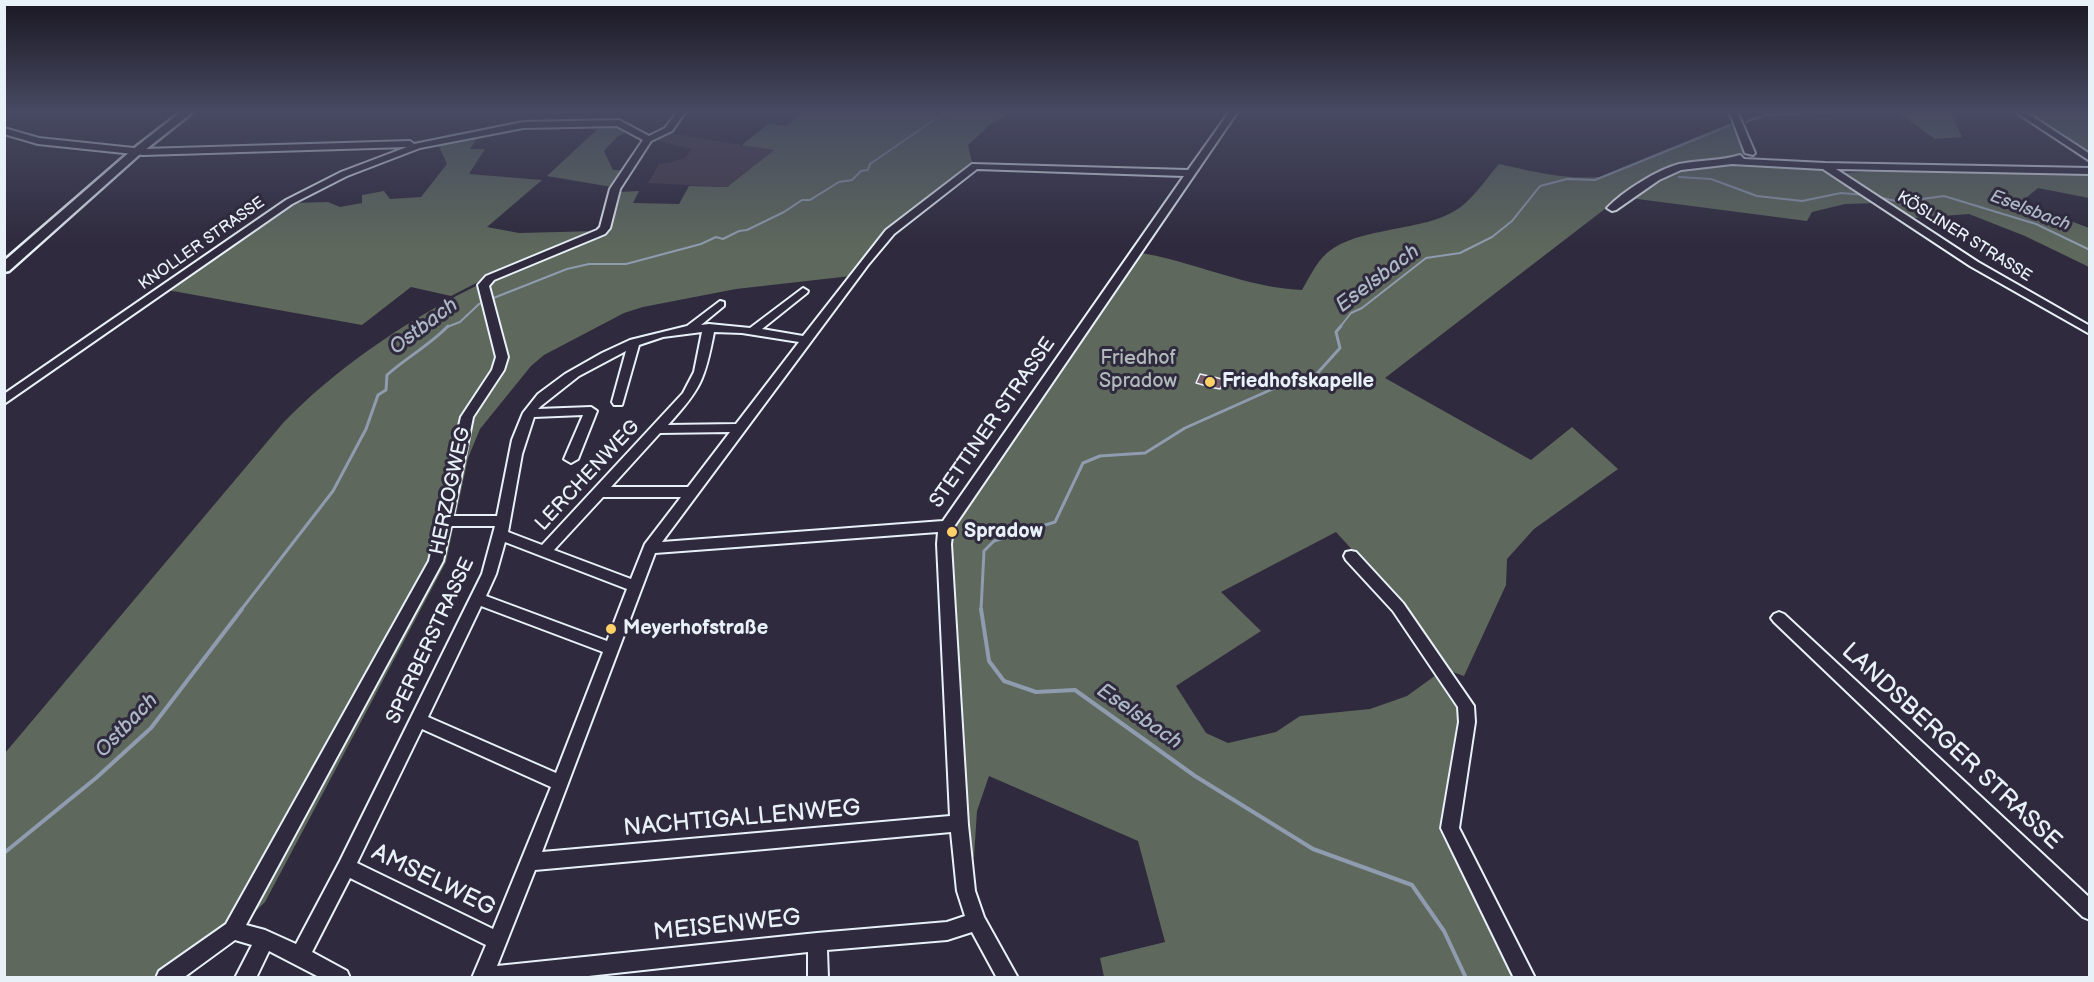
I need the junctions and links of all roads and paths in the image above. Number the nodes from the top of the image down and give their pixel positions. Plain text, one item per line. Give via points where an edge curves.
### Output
1 (131, 157) edge
2 (389, 157) edge
3 (636, 157) edge
4 (1202, 157) edge
5 (1742, 157) edge
6 (1758, 157) edge
7 (1733, 161) junction
8 (1768, 162) junction
9 (1825, 166) junction
10 (2090, 171) edge
11 (1191, 173) junction
12 (1612, 208) dead end
13 (4, 268) edge
14 (803, 291) dead end
15 (720, 303) dead end
16 (692, 327) junction
17 (709, 327) junction
18 (754, 330) junction
19 (2090, 331) edge
20 (807, 340) junction
21 (634, 342) junction
22 (4, 400) edge
23 (618, 402) dead end
24 (529, 413) junction
25 (740, 428) junction
26 (659, 429) junction
27 (571, 459) dead end
28 (598, 492) junction
29 (692, 492) junction
30 (444, 521) junction
31 (947, 526) junction
32 (502, 528) junction
33 (650, 548) junction
34 (545, 551) junction
35 (1351, 556) dead end
36 (634, 586) junction
37 (477, 599) junction
38 (1779, 618) dead end
39 (611, 650) junction
40 (418, 720) junction
41 (561, 783) junction
42 (959, 823) junction
43 (529, 862) junction
44 (346, 867) junction
45 (2090, 911) edge
46 (976, 921) junction
47 (233, 930) junction
48 (265, 939) junction
49 (498, 941) junction
50 (817, 942) junction
51 (301, 954) junction
52 (482, 977) edge
53 (166, 978) edge
54 (245, 978) edge
55 (340, 978) edge
56 (818, 978) edge
57 (1008, 978) edge
58 (1525, 978) edge

1 - 13 street
2 - 22 street, KNOLLER STRASSE via 289,202
3 - 30 street, HERZOGWEG via 615,189 601,232 490,278 483,288 502,357 498,370 466,417
4 - 11 street, STETTINER STRASSE
5 - 7 street
6 - 8 street
7 - 8 street
7 - 12 street via 1671,170
8 - 9 street
9 - 10 street
9 - 19 street, KÖSLINER STRASSE via 1974,264
11 - 20 street via 975,166 890,232
11 - 31 street, STETTINER STRASSE
14 - 18 street
15 - 16 street
16 - 17 street, SPERBERSTRASSE
16 - 21 street, SPERBERSTRASSE
17 - 18 street, SPERBERSTRASSE
17 - 26 street, LERCHENWEG via 694,386
18 - 20 street, SPERBERSTRASSE
20 - 25 street
21 - 23 street
21 - 24 street, SPERBERSTRASSE via 609,352 556,385
24 - 27 street via 591,411
24 - 32 street, SPERBERSTRASSE via 508,479
25 - 26 street, LERCHENWEG
25 - 29 street
26 - 28 street, LERCHENWEG
28 - 29 street
28 - 34 street, LERCHENWEG
29 - 33 street
30 - 32 street
30 - 47 street, HERZOGWEG via 436,561
31 - 33 street
31 - 42 street, STETTINER STRASSE via 944,544
32 - 34 street
32 - 37 street, SPERBERSTRASSE via 489,574
33 - 36 street
34 - 36 street
35 - 58 street via 1398,607 1466,706 1467,722 1450,828
36 - 39 street
37 - 39 street
37 - 40 street, SPERBERSTRASSE
38 - 45 street, LANDSBERGER STRASSE
39 - 41 street
40 - 41 street
40 - 44 street, SPERBERSTRASSE
41 - 43 street
42 - 43 street, NACHTIGALLENWEG
42 - 46 street, STETTINER STRASSE via 966,891
43 - 49 street
44 - 49 street, AMSELWEG
44 - 51 street, SPERBERSTRASSE
46 - 50 street, MEISENWEG via 947,931
46 - 57 street, STETTINER STRASSE
47 - 48 street
47 - 53 street, HERZOGWEG
48 - 51 street
48 - 54 street
49 - 52 street
50 - 52 street, MEISENWEG
50 - 56 street
51 - 55 street

